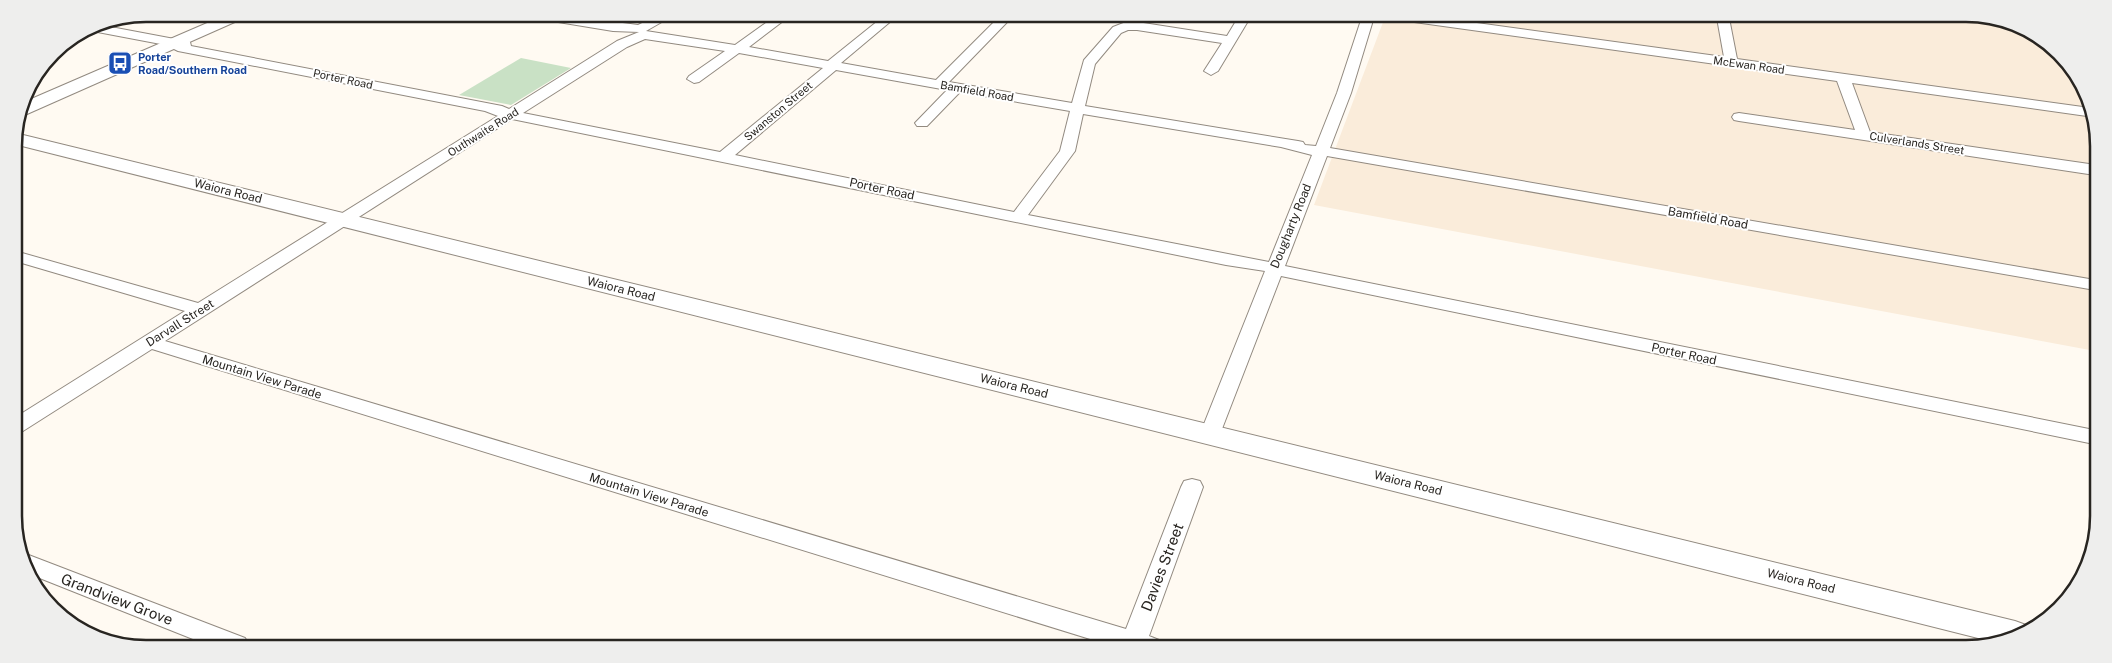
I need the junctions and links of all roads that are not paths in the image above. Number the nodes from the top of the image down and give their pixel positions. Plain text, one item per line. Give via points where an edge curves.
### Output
1 (1241, 22) edge
2 (1366, 22) edge
3 (1445, 22) edge
4 (1724, 22) edge
5 (221, 23) edge
6 (584, 23) edge
7 (656, 23) edge
8 (774, 23) edge
9 (883, 23) edge
10 (1000, 23) edge
11 (104, 30) edge
12 (639, 34) junction
13 (668, 37) joint
14 (1230, 40) junction
15 (172, 44) junction
16 (737, 49) junction
17 (1731, 62) junction
18 (832, 65) junction
19 (1211, 71) dead end
20 (1843, 78) junction
21 (694, 79) dead end
22 (939, 84) junction
23 (957, 87) junction
24 (30, 106) edge
25 (1079, 108) junction
26 (2084, 111) edge
27 (513, 114) junction
28 (1739, 117) dead end
29 (922, 123) dead end
30 (1864, 135) junction
31 (23, 140) edge
32 (1286, 144) joint
33 (1321, 151) junction
34 (723, 157) junction
35 (2090, 169) edge
36 (1018, 218) junction
37 (344, 220) junction
38 (23, 258) edge
39 (1274, 270) junction
40 (2090, 285) edge
41 (200, 310) junction
42 (149, 342) junction
43 (22, 422) edge
44 (1210, 434) junction
45 (2090, 436) edge
46 (1192, 487) dead end
47 (33, 566) edge
48 (2009, 633) edge
49 (223, 640) edge
50 (1122, 640) edge
51 (1140, 640) edge

1 - 14 street
2 - 33 street, Dougharty Road
3 - 17 street, McEwan Road
4 - 17 street
5 - 15 main road
6 - 12 street, Bamfield Road
7 - 12 street, Outhwaite Road
8 - 16 street
9 - 18 street, Swanston Street
10 - 22 street
11 - 15 street, Porter Road
12 - 13 street, Bamfield Road
12 - 27 street, Outhwaite Road
13 - 16 street, Bamfield Road
14 - 19 street
14 - 25 street via 1137,26 1119,28 1088,65
15 - 24 main road
15 - 27 street, Porter Road
16 - 18 street, Bamfield Road
16 - 21 street
17 - 20 street, McEwan Road
18 - 22 street, Bamfield Road
18 - 34 street, Swanston Street
20 - 26 street, McEwan Road
20 - 30 street
22 - 23 street, Bamfield Road
23 - 25 street, Bamfield Road
23 - 29 street
25 - 32 street, Bamfield Road
25 - 36 street via 1065,155
27 - 34 street, Porter Road
27 - 37 street, Outhwaite Road
28 - 30 street, Culverlands Street
30 - 35 street, Culverlands Street
31 - 37 main road, Waiora Road
32 - 33 street, Bamfield Road
33 - 39 street, Dougharty Road
33 - 40 street, Bamfield Road
34 - 36 street, Porter Road
36 - 39 street, Porter Road via 1226,260 1255,269
37 - 41 street, Darvall Street
37 - 44 main road, Waiora Road
38 - 41 street
39 - 44 street, Dougharty Road
39 - 45 street, Porter Road
41 - 42 street, Darvall Street
42 - 43 street, Darvall Street
42 - 50 street, Mountain View Parade
44 - 48 main road, Waiora Road
46 - 51 street, Davies Street
47 - 49 street, Grandview Grove

